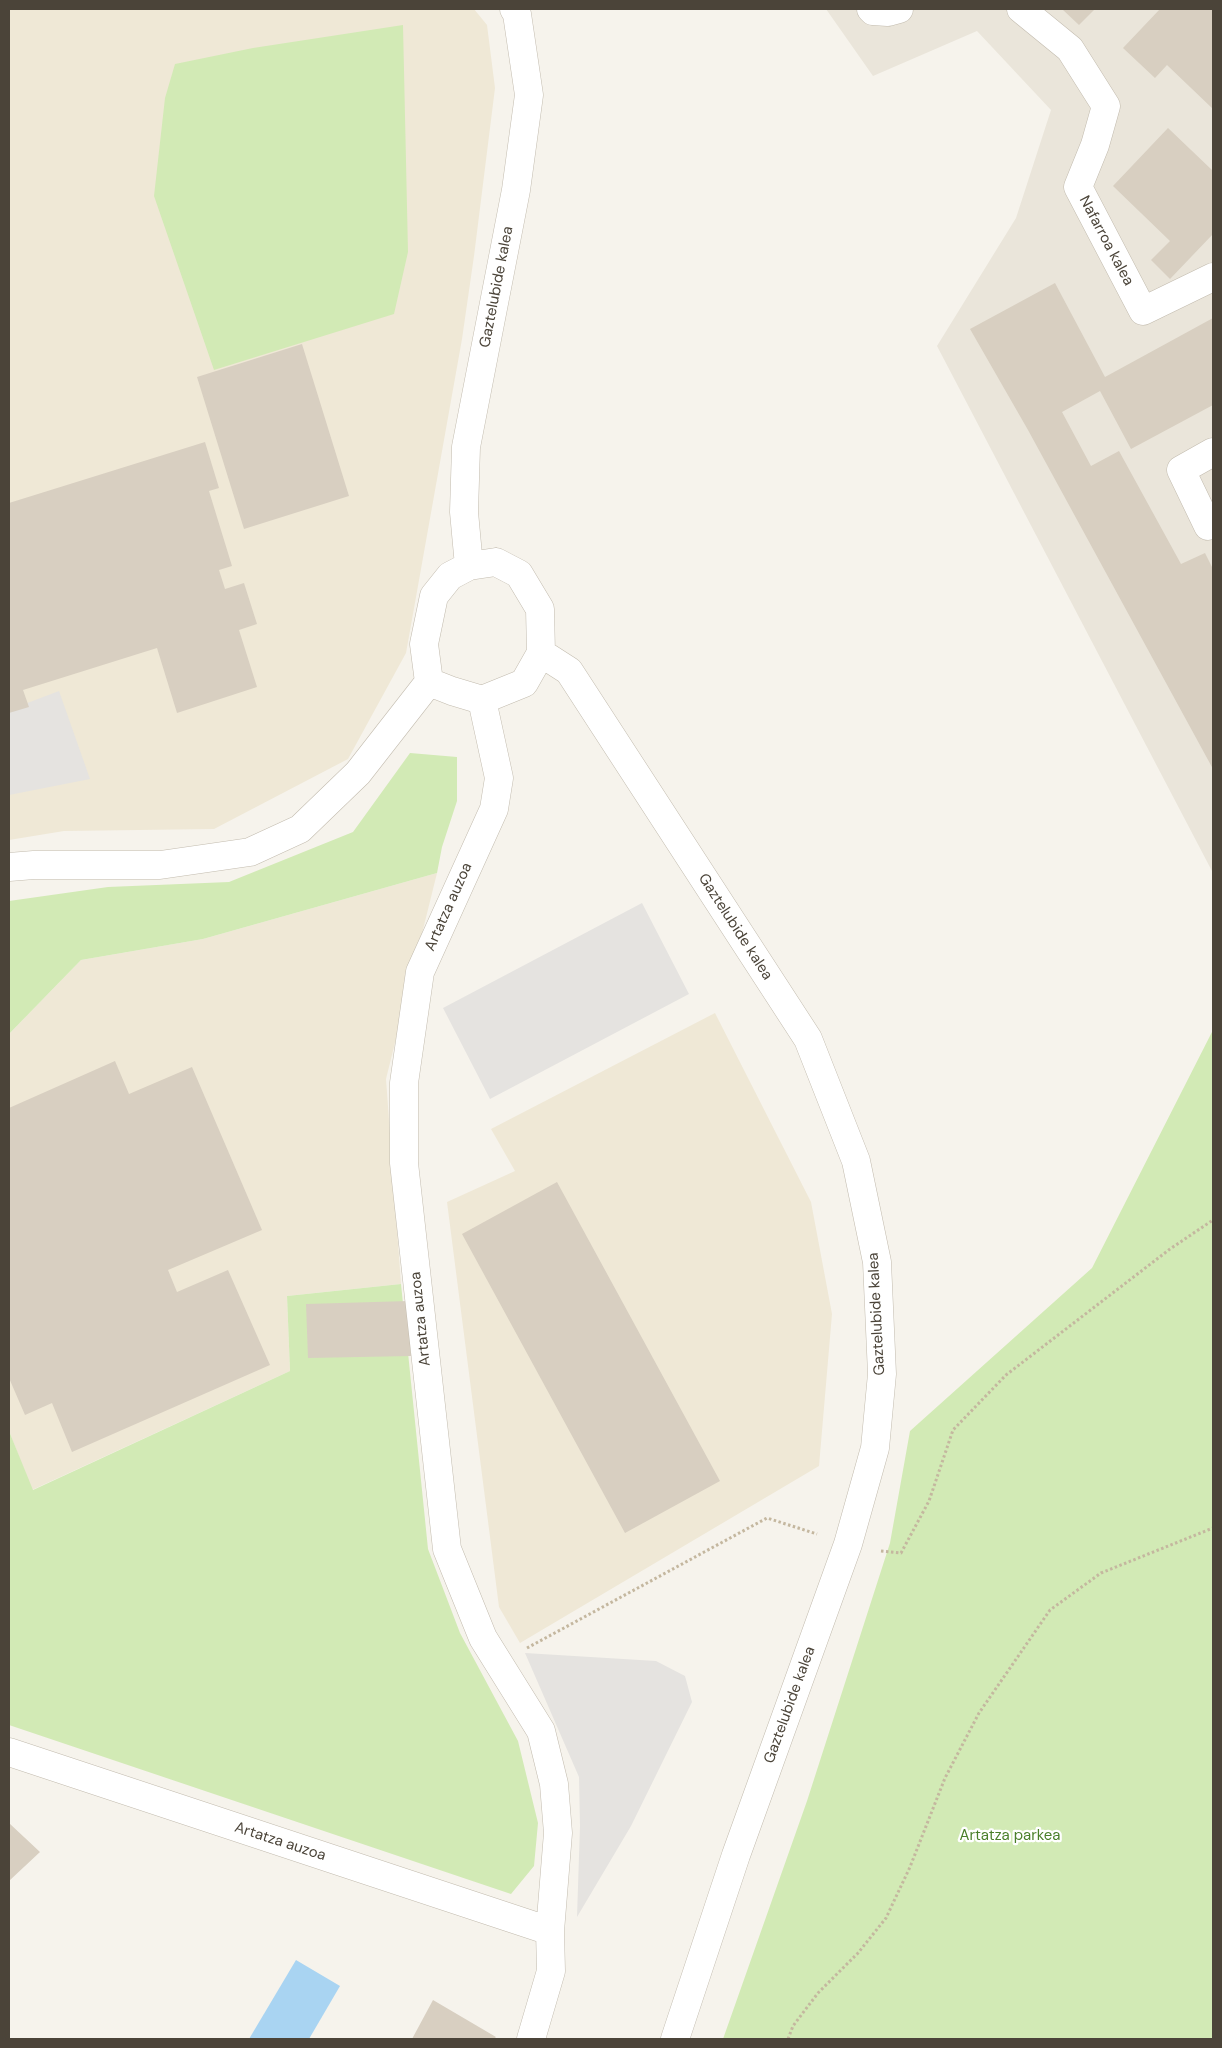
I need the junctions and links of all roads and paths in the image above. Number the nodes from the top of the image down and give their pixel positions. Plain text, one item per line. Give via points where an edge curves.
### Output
1 (514, 9) edge
2 (871, 9) edge
3 (899, 9) edge
4 (1021, 9) edge
5 (1213, 277) edge
6 (1213, 452) edge
7 (1213, 524) edge
8 (469, 566) junction
9 (541, 653) junction
10 (429, 682) junction
11 (482, 700) junction
12 (9, 867) edge
13 (1213, 1220) edge
14 (1213, 1528) edge
15 (848, 1544) junction
16 (499, 1663) junction
17 (9, 1752) edge
18 (550, 1932) junction
19 (531, 2039) edge
20 (675, 2039) edge
21 (788, 2039) edge

1 - 8 street, Gaztelubide kalea via 529,96 516,190 466,447 464,512
2 - 3 street via 888,12
4 - 5 street, Nafarroa kalea via 1070,49 1106,106 1078,187 1143,311
6 - 7 street via 1181,470 1208,526
8 - 9 street via 496,562 519,574 540,609
8 - 10 street via 450,576 434,596 424,644
9 - 11 street via 524,683
9 - 15 street, Gaztelubide kalea via 568,670 808,1039 856,1161 877,1262 882,1374 875,1448
10 - 11 street
10 - 12 street via 358,772 300,829 250,852 160,865
11 - 16 street, Artatza auzoa via 500,778 494,809 420,972 404,1083 404,1153 447,1549 483,1638
13 - 15 path via 1170,1249 1006,1375 953,1430 929,1501 902,1553
14 - 21 path via 1101,1573 1050,1610 979,1713 945,1778 886,1918 858,1953 818,1993 793,2026
15 - 16 path via 767,1518
15 - 20 street, Gaztelubide kalea via 736,1856
16 - 18 street, Artatza auzoa via 541,1731 554,1784 558,1833
17 - 18 street, Artatza auzoa
18 - 19 street, Artatza auzoa via 551,1971

